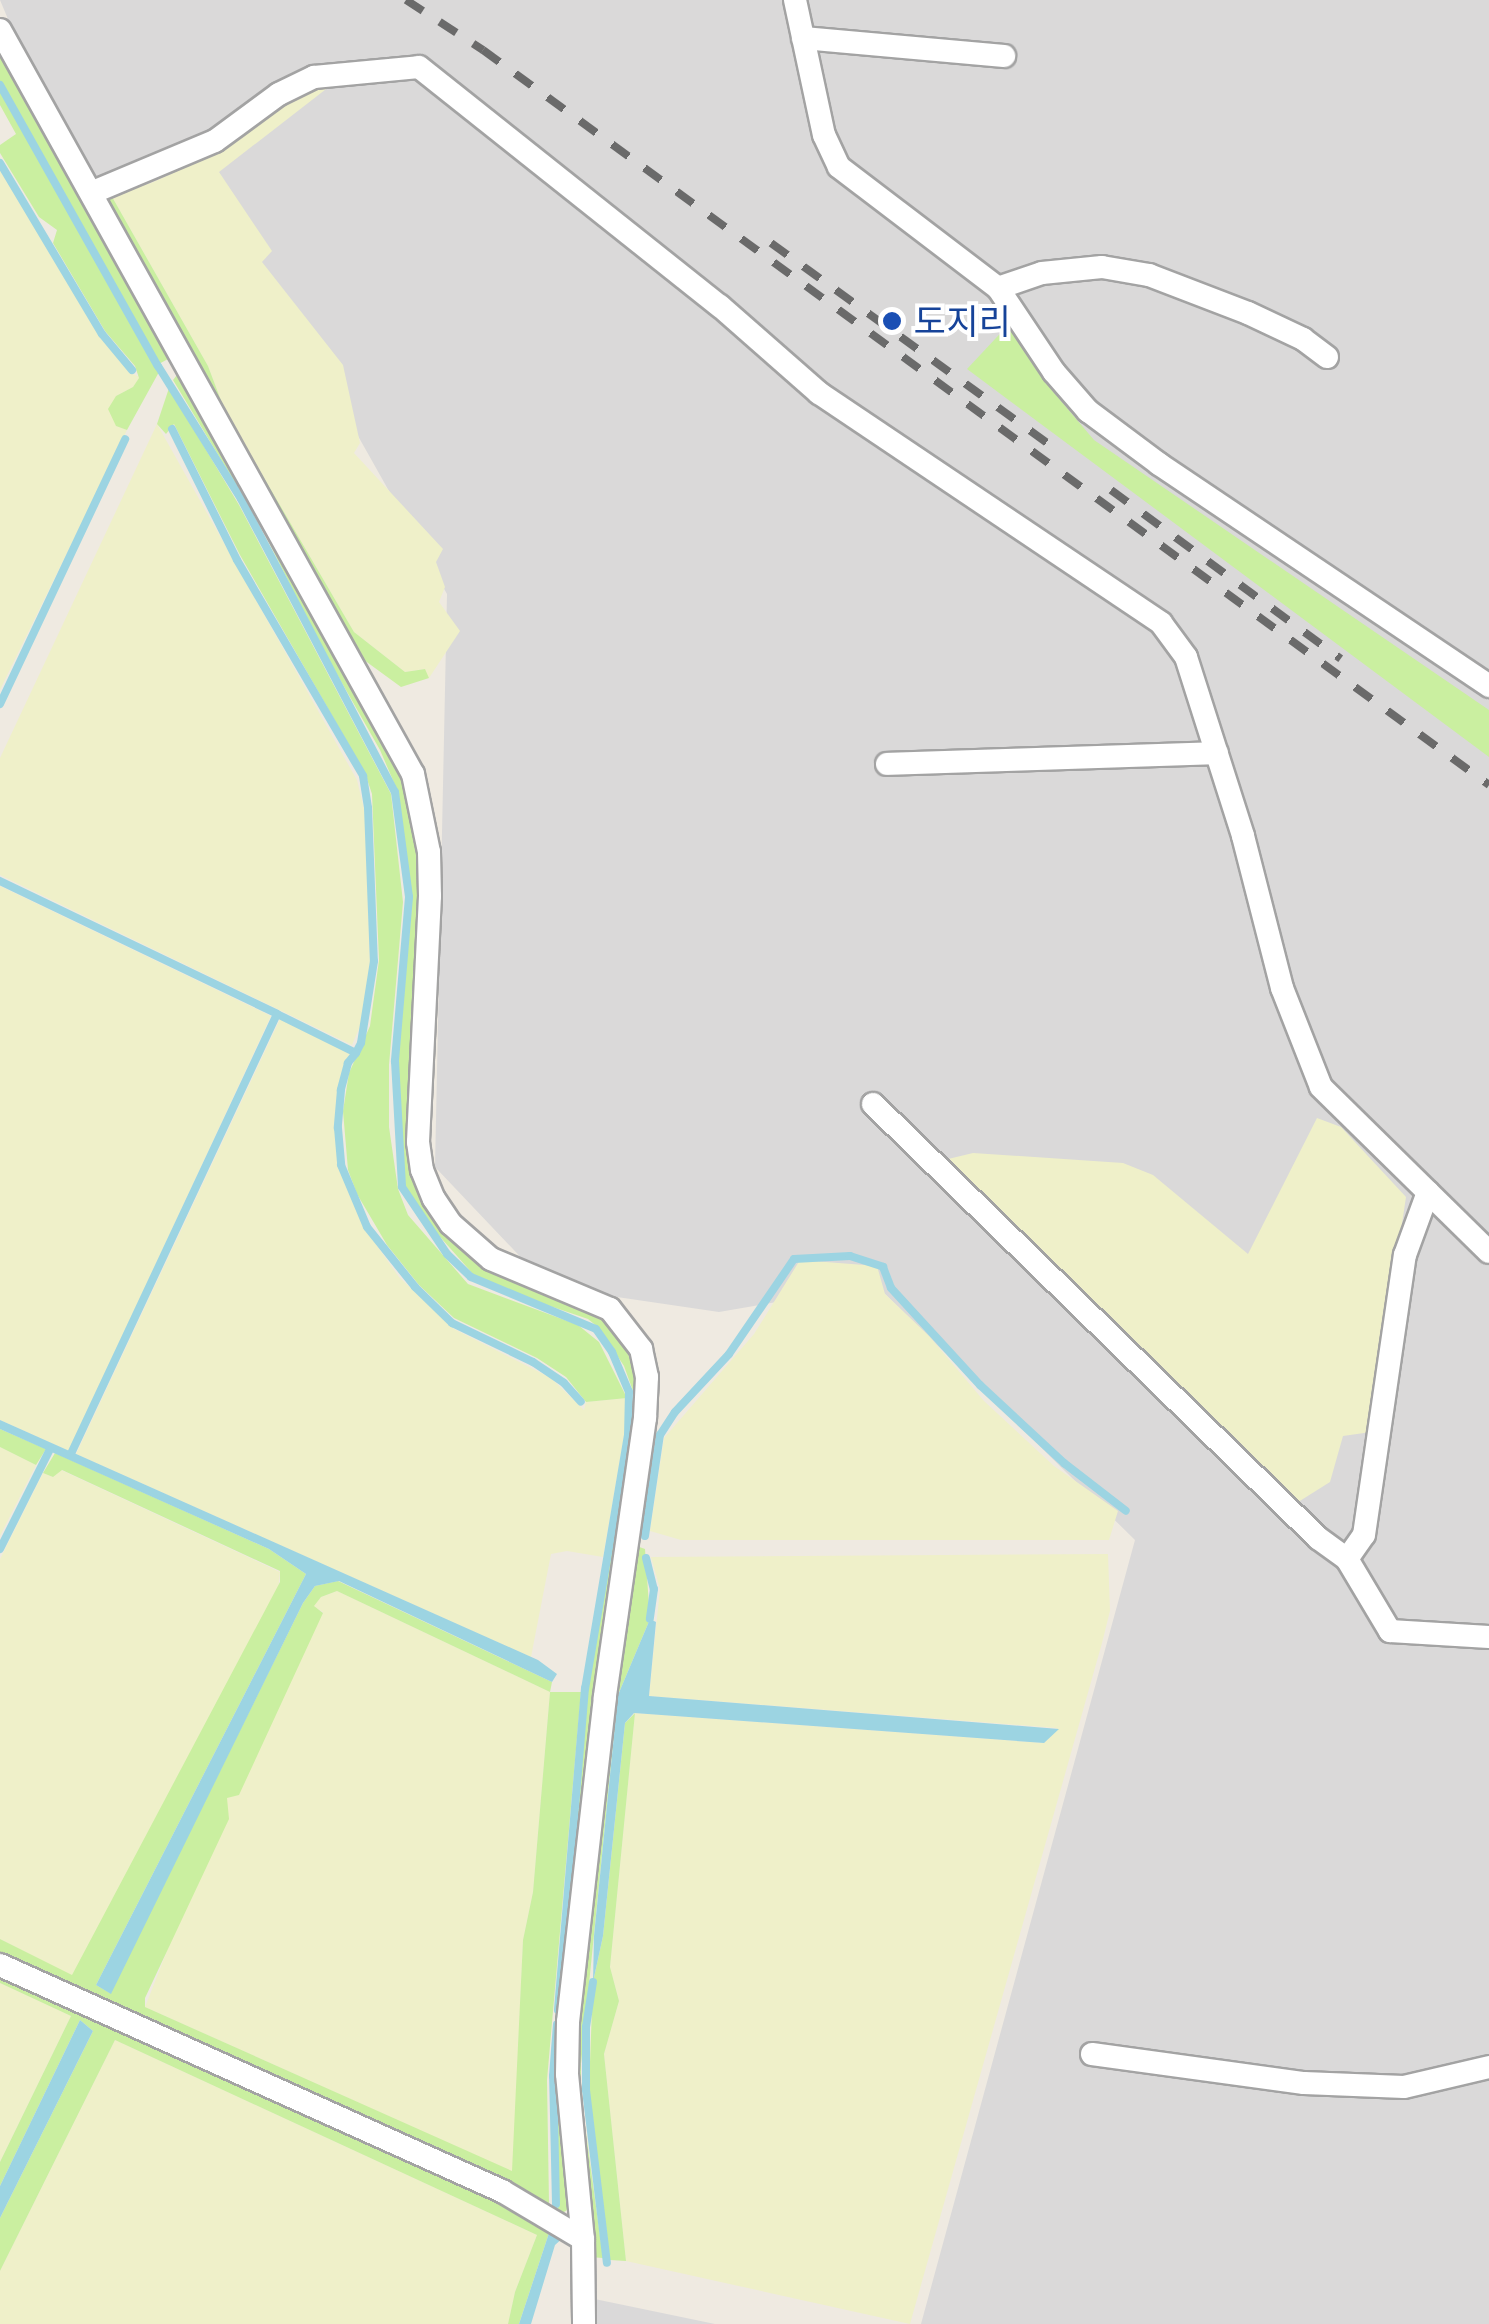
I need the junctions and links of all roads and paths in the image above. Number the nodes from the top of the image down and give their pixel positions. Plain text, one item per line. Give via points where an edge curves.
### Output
1 (795, 0) edge
2 (0, 30) edge
3 (803, 38) junction
4 (1004, 56) dead end
5 (91, 193) junction
6 (998, 288) junction
7 (1327, 357) dead end
8 (1489, 686) edge
9 (1217, 753) junction
10 (887, 764) dead end
11 (873, 1104) dead end
12 (1428, 1192) junction
13 (1489, 1252) edge
14 (1347, 1559) junction
15 (1489, 1637) edge
16 (0, 1965) edge
17 (1092, 2054) dead end
18 (1489, 2068) edge
19 (583, 2239) junction
20 (584, 2324) edge

1 - 3 street
2 - 5 street
3 - 4 street
3 - 6 street via 824,135 839,167
5 - 9 street via 215,141 278,94 314,77 419,67 819,393 1161,622 1186,657
5 - 19 street via 413,774 429,852 430,896 418,1142 434,1199 491,1259 610,1309 642,1349 645,1418 604,1697 568,2022
6 - 7 street via 1042,273 1102,266 1149,275 1248,313
6 - 8 street via 1088,411
9 - 10 street
9 - 12 street via 1282,988 1321,1087
11 - 14 street
12 - 13 street
12 - 14 street via 1405,1255 1364,1535
14 - 15 street via 1390,1631
16 - 19 street via 502,2192
17 - 18 street via 1304,2083 1404,2087
19 - 20 street

